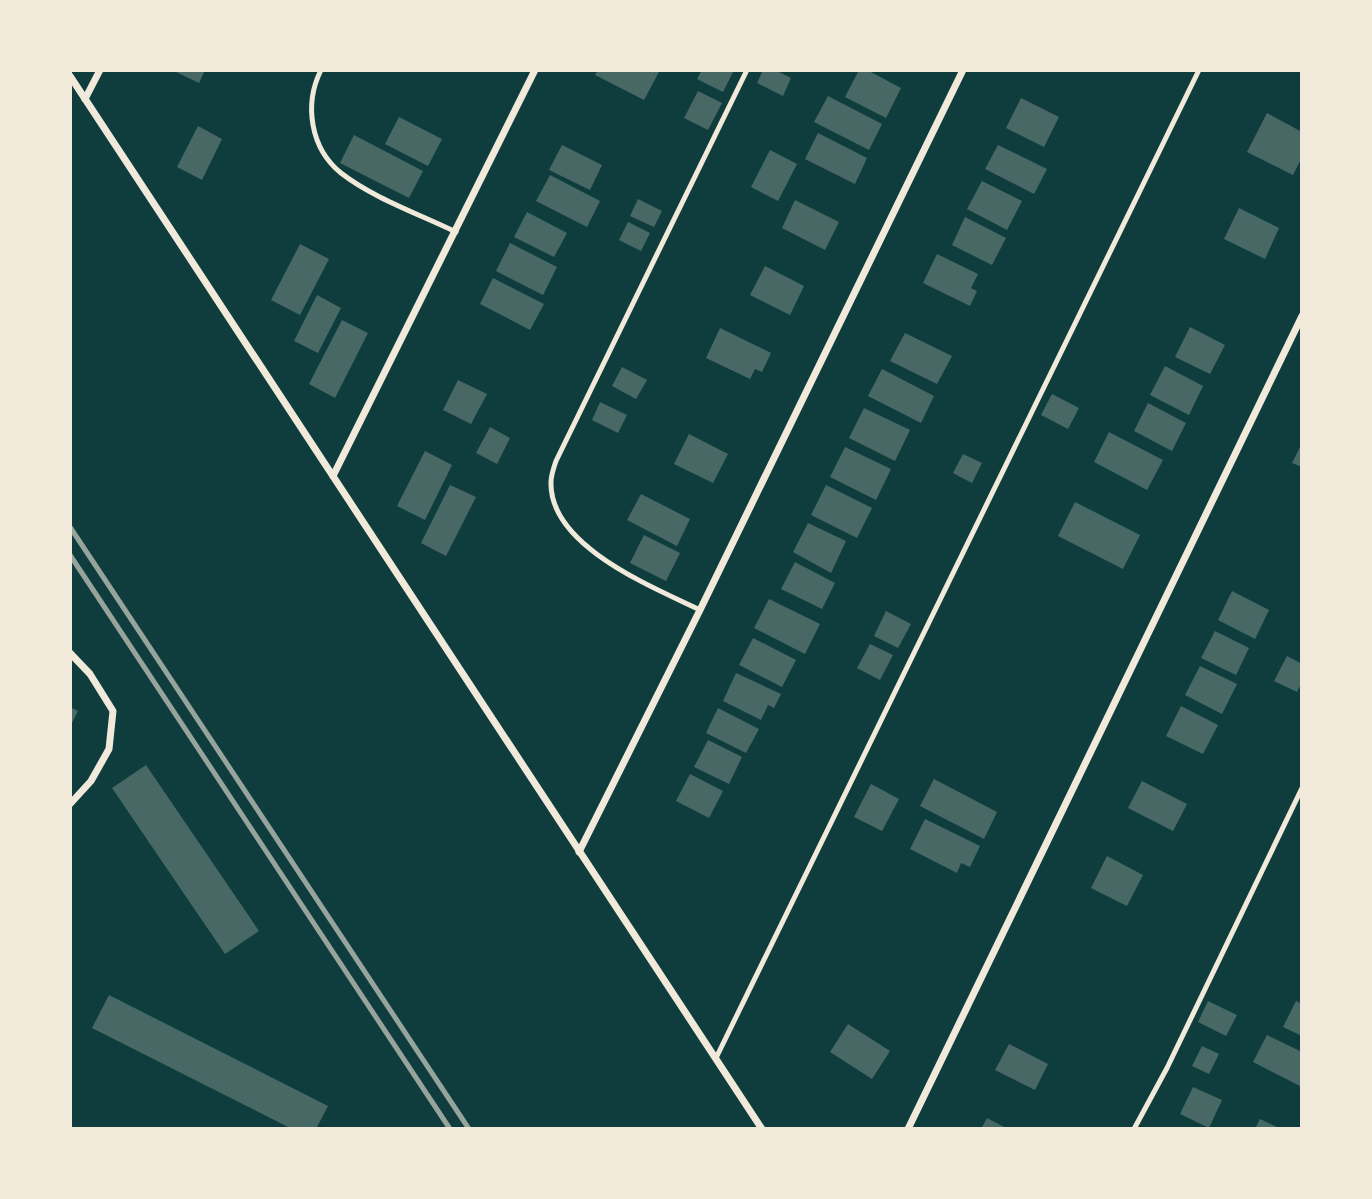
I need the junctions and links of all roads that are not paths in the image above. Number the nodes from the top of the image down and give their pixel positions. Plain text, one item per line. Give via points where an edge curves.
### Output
1 (100, 70) edge
2 (321, 70) edge
3 (535, 70) edge
4 (747, 70) edge
5 (962, 70) edge
6 (1199, 70) edge
7 (70, 76) edge
8 (85, 99) junction
9 (456, 232) junction
10 (1302, 316) edge
11 (333, 476) junction
12 (700, 610) junction
13 (70, 653) edge
14 (1302, 788) edge
15 (70, 804) edge
16 (579, 852) junction
17 (716, 1058) junction
18 (762, 1129) edge
19 (908, 1129) edge
20 (1134, 1129) edge

1 - 8 street
2 - 9 lane via 310,101 312,125 338,171
3 - 9 street
4 - 12 lane via 556,461 551,481 554,504 589,549 616,569
5 - 12 street
6 - 17 lane
7 - 8 street
8 - 11 street
9 - 11 street
10 - 19 street
11 - 16 street
12 - 16 street
13 - 15 street via 90,674 113,711 109,749 91,781
14 - 20 lane
16 - 17 street
17 - 18 street

